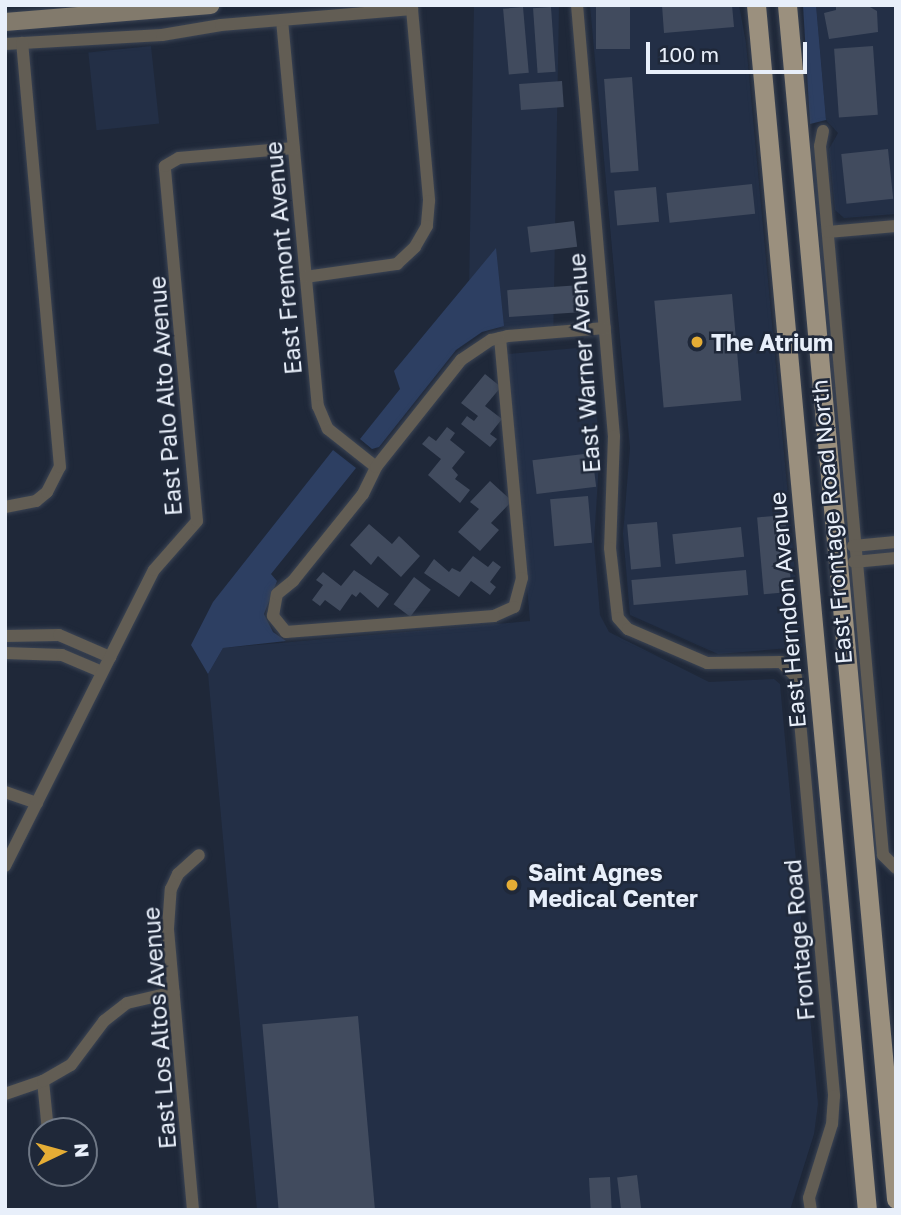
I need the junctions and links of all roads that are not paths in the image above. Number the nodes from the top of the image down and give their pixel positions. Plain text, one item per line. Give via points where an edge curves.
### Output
1 (209, 5) edge
2 (577, 5) edge
3 (756, 5) edge
4 (787, 5) edge
5 (160, 7) edge
6 (282, 20) junction
7 (5, 22) edge
8 (162, 35) junction
9 (22, 43) junction
10 (5, 44) edge
11 (823, 131) dead end
12 (294, 148) junction
13 (896, 226) edge
14 (828, 232) junction
15 (306, 277) junction
16 (605, 328) junction
17 (500, 338) junction
18 (376, 467) junction
19 (5, 507) edge
20 (896, 542) edge
21 (853, 546) junction
22 (896, 558) edge
23 (854, 562) junction
24 (5, 636) edge
25 (5, 653) edge
26 (110, 657) junction
27 (788, 666) joint
28 (102, 672) junction
29 (5, 792) edge
30 (37, 803) junction
31 (199, 855) dead end
32 (5, 866) edge
33 (893, 867) edge
34 (174, 992) junction
35 (44, 1081) junction
36 (5, 1094) edge
37 (47, 1117) edge
38 (896, 1199) edge
39 (193, 1210) edge
40 (811, 1210) edge
41 (867, 1210) edge

1 - 5 main road
2 - 16 street, East Warner Avenue
3 - 41 main road, East Herndon Avenue
4 - 38 main road
5 - 7 main road
5 - 8 street
6 - 8 street
6 - 12 street, East Fremont Avenue
6 - 15 street via 412,9 429,201 427,226 415,247 397,264
8 - 9 street
9 - 10 street
9 - 19 street via 60,458 47,492 36,501
11 - 14 street, East Frontage Road North via 820,146
12 - 15 street, East Fremont Avenue
12 - 26 street, East Palo Alto Avenue via 179,158 165,166 197,521 154,570
13 - 14 street
14 - 21 street, East Frontage Road North
15 - 18 street, East Fremont Avenue via 321,416 328,429
16 - 17 street
16 - 27 street, East Warner Avenue via 614,440 610,548 620,622 707,663
17 - 18 street via 480,345 461,360
17 - 18 street via 522,578 514,607 494,616 292,634 278,625 272,616 276,594 293,581 363,494
20 - 21 street
21 - 23 street, East Frontage Road North
22 - 23 street
23 - 33 street, East Frontage Road North via 883,855
24 - 26 street via 59,635
25 - 28 street via 62,655
26 - 28 street, East Palo Alto Avenue
27 - 40 street, Frontage Road via 796,677 834,1096 832,1125 809,1198
28 - 30 street, East Palo Alto Avenue
29 - 30 street
30 - 32 street, East Palo Alto Avenue
31 - 34 street, East Los Altos Avenue via 178,874 168,906
34 - 35 street via 127,1003 104,1021 71,1065
34 - 39 street, East Los Altos Avenue
35 - 36 street
35 - 37 street

